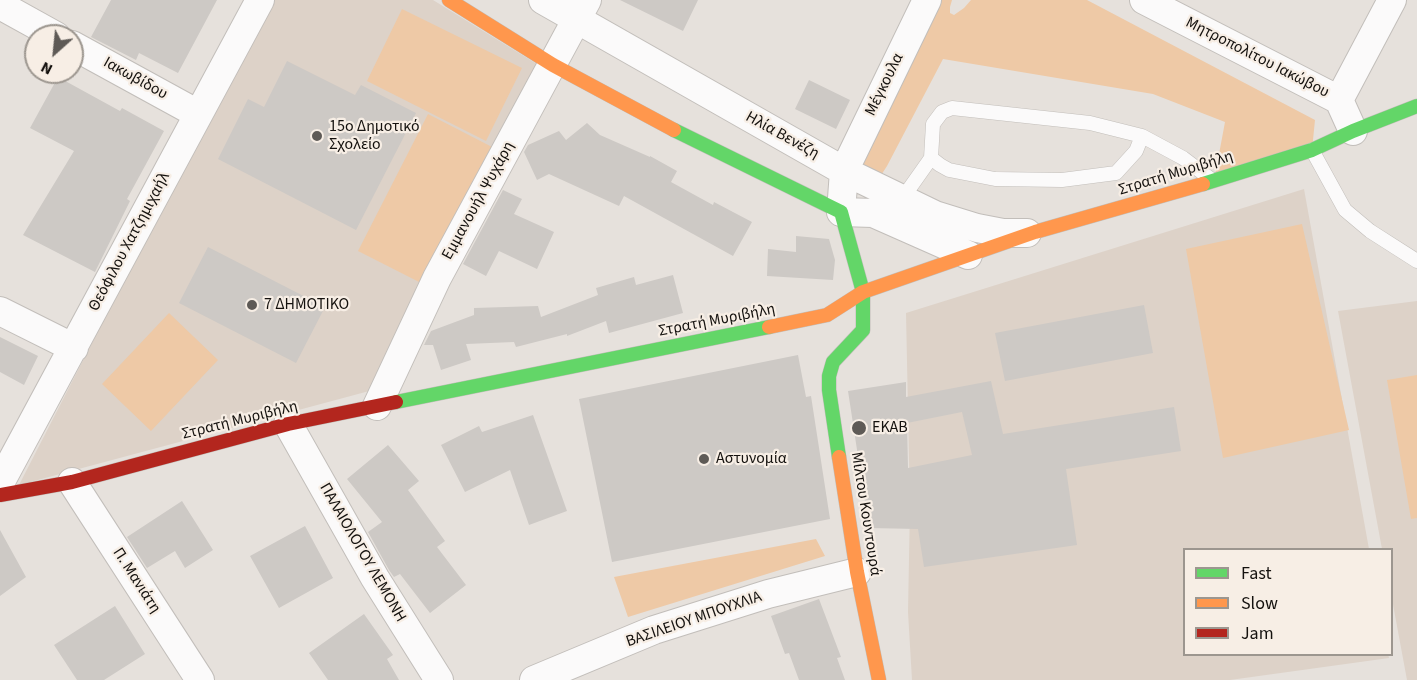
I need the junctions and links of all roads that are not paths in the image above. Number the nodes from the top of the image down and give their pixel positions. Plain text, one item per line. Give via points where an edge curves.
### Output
1 (260, 0) edge
2 (449, 0) edge
3 (543, 0) edge
4 (927, 0) edge
5 (1392, 0) edge
6 (1162, 4) edge
7 (0, 5) edge
8 (582, 10) edge
9 (34, 24) edge
10 (84, 52) edge
11 (553, 65) junction
12 (1339, 100) junction
13 (1417, 106) edge
14 (198, 114) junction
15 (1353, 131) junction
16 (1142, 136) junction
17 (1312, 150) junction
18 (931, 158) junction
19 (844, 171) junction
20 (1214, 181) junction
21 (902, 199) junction
22 (841, 212) junction
23 (1035, 232) junction
24 (968, 255) junction
25 (1417, 261) edge
26 (863, 292) junction
27 (0, 311) edge
28 (74, 348) junction
29 (377, 406) junction
30 (288, 424) junction
31 (72, 482) junction
32 (0, 483) edge
33 (0, 495) edge
34 (857, 572) junction
35 (200, 680) edge
36 (439, 680) edge
37 (534, 680) edge
38 (879, 680) edge

1 - 14 street, Θεόφιλου Χατζημιχαήλ
2 - 11 main road
3 - 8 street, Ηλία Βενέζη
4 - 19 street, Μέγκουλα
5 - 12 street
6 - 12 street, Μητροπολίτου Ιακώβου
7 - 9 street
8 - 11 street, Εμμανουήλ Ψυχάρη
8 - 19 street, Ηλία Βενέζη
10 - 14 street, Ιακωβίδου
11 - 22 main road
11 - 29 street, Εμμανουήλ Ψυχάρη via 437,278
12 - 15 street, Μητροπολίτου Ιακώβου
13 - 15 main road, Στρατή Μυριβήλη
14 - 28 street, Θεόφιλου Χατζημιχαήλ
15 - 17 main road, Στρατή Μυριβήλη
16 - 18 lane via 1136,152 1116,173 1062,180 995,179 949,170
16 - 18 lane via 1090,123 952,108 942,112 933,124
16 - 20 lane via 1183,158
17 - 20 main road, Στρατή Μυριβήλη
17 - 25 lane via 1346,210 1370,231
18 - 21 lane
19 - 21 street, Ηλία Βενέζη
19 - 22 street
20 - 23 main road, Στρατή Μυριβήλη
21 - 23 street, Ηλία Βενέζη via 935,215 977,228 1003,233
22 - 24 street via 873,213
22 - 26 main road
23 - 24 main road, Στρατή Μυριβήλη
24 - 26 main road, Στρατή Μυριβήλη
26 - 29 main road, Στρατή Μυριβήλη via 826,315
26 - 34 main road, Μίλτου Κουντουρά via 863,330 834,362 829,376
27 - 28 street
28 - 32 street, Θεόφιλου Χατζημιχαήλ
29 - 30 main road, Στρατή Μυριβήλη
30 - 31 main road, Στρατή Μυριβήλη
30 - 36 street, ΠΑΛΑΙΟΛΟΓΟΥ ΛΕΜΟΝΗ via 375,578
31 - 33 main road, Στρατή Μυριβήλη
31 - 35 street, Π. Μανιάτη
34 - 37 street, ΒΑΣΙΛΕΙΟΥ ΜΠΟΥΧΛΙΑ via 768,594 654,630
34 - 38 main road, Μίλτου Κουντουρά

